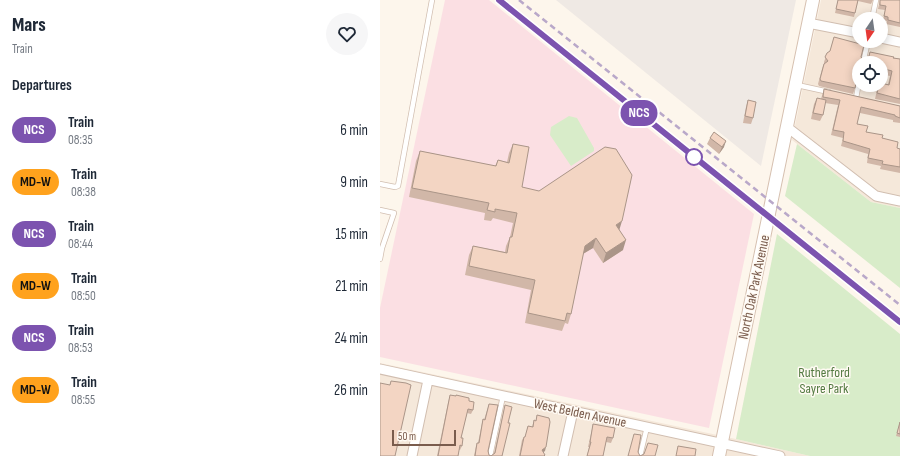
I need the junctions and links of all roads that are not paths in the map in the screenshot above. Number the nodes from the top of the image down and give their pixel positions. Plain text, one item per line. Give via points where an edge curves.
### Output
1 (432, 0) edge
2 (813, 0) edge
3 (876, 0) edge
4 (873, 12) edge
5 (808, 23) junction
6 (852, 32) edge
7 (888, 39) edge
8 (900, 42) edge
9 (795, 85) junction
10 (857, 92) edge
11 (836, 94) edge
12 (849, 96) edge
13 (856, 98) junction
14 (863, 100) edge
15 (787, 126) junction
16 (380, 184) edge
17 (900, 201) edge
18 (380, 210) edge
19 (380, 237) edge
20 (386, 238) junction
21 (380, 259) edge
22 (380, 369) edge
23 (428, 380) junction
24 (502, 396) junction
25 (572, 411) junction
26 (647, 427) junction
27 (721, 444) junction
28 (412, 456) edge
29 (490, 456) edge
30 (563, 456) edge
31 (640, 456) edge
32 (719, 456) edge
33 (780, 456) edge

1 - 16 lane via 398,186
2 - 5 street, North Oak Park Avenue
3 - 4 lane
5 - 6 street
5 - 9 street, North Oak Park Avenue
7 - 8 street
9 - 11 lane
9 - 15 street, North Oak Park Avenue
10 - 13 lane
12 - 13 lane
13 - 14 lane
15 - 17 street via 876,196
15 - 27 street, North Oak Park Avenue
18 - 20 lane via 394,214
19 - 20 lane
20 - 21 lane
22 - 23 street, West Belden Avenue
23 - 24 street, West Belden Avenue
23 - 28 street
24 - 25 street, West Belden Avenue
24 - 29 lane
25 - 26 street, West Belden Avenue
25 - 30 street
26 - 27 street, West Belden Avenue
26 - 31 lane
27 - 32 street, North Oak Park Avenue
27 - 33 street, West Belden Avenue

